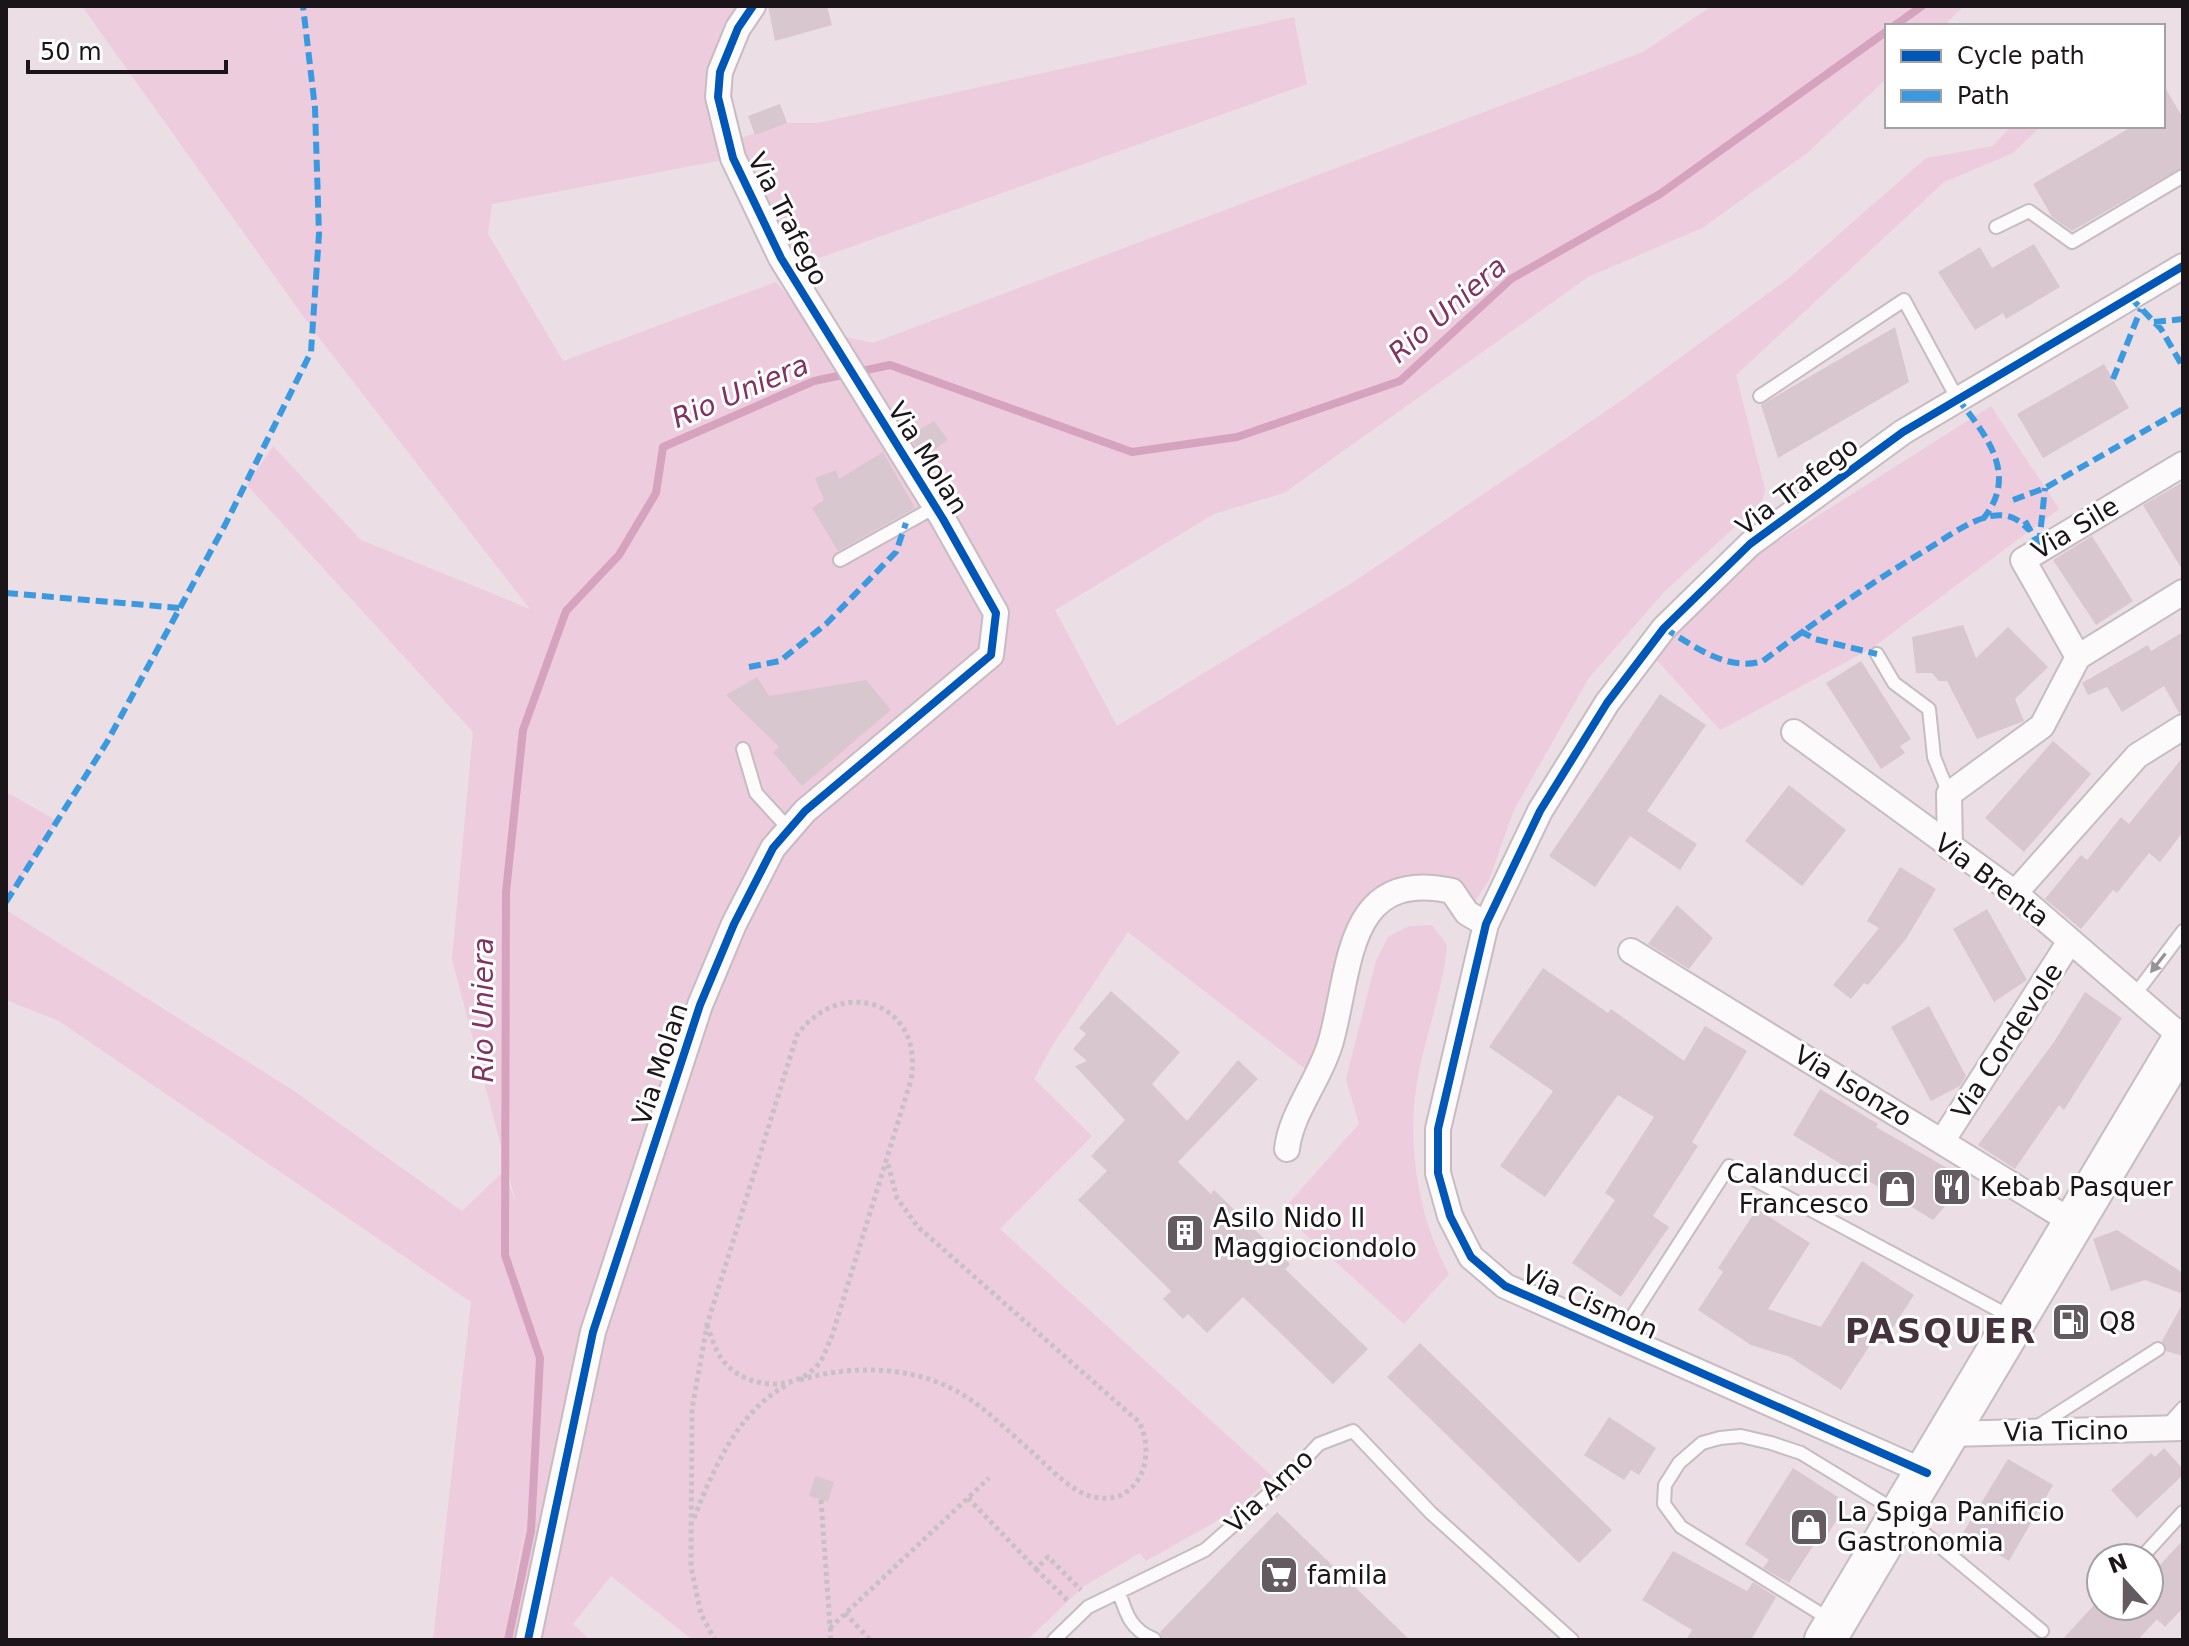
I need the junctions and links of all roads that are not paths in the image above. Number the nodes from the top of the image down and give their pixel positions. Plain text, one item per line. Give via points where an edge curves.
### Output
1 (753, 6) edge
2 (2183, 176) edge
3 (1996, 227) dead end
4 (2183, 266) edge
5 (841, 355) joint
6 (1760, 396) dead end
7 (1957, 398) junction
8 (2183, 464) edge
9 (935, 507) junction
10 (840, 560) dead end
11 (2183, 592) edge
12 (1877, 654) dead end
13 (2078, 657) junction
14 (2183, 727) edge
15 (1794, 732) dead end
16 (743, 749) dead end
17 (1949, 794) junction
18 (789, 829) junction
19 (1950, 848) junction
20 (2015, 893) junction
21 (1486, 924) junction
22 (2183, 931) edge
23 (2070, 941) junction
24 (1631, 951) dead end
25 (2134, 996) junction
26 (2183, 1038) edge
27 (1943, 1140) junction
28 (1287, 1149) dead end
29 (2074, 1223) junction
30 (2017, 1320) junction
31 (1619, 1337) junction
32 (2158, 1349) dead end
33 (2183, 1408) edge
34 (2173, 1429) edge
35 (2028, 1432) junction
36 (1949, 1434) junction
37 (1927, 1473) junction
38 (2183, 1512) edge
39 (1901, 1514) junction
40 (2156, 1542) edge
41 (1119, 1592) junction
42 (2042, 1631) dead end
43 (1830, 1632) edge
44 (1154, 1639) edge
45 (528, 1640) edge
46 (1054, 1640) edge
47 (1572, 1640) edge

1 - 5 street, Via Trafego via 720,72 724,128 754,207
2 - 3 lane via 2072,242 2029,211
4 - 7 street, Via Trafego
5 - 9 street, Via Molan
6 - 7 lane via 1904,300
7 - 21 street, Via Trafego via 1750,544 1664,628 1607,703 1540,811
8 - 13 street, Via Sile via 2023,560
9 - 10 lane
9 - 18 street, Via Molan via 996,613 991,655
11 - 13 street
12 - 17 lane via 1894,683 1929,709 1934,757
13 - 17 street via 2042,726
14 - 20 street via 2137,756
15 - 19 street, Via Brenta
16 - 18 lane via 756,793
17 - 19 street
18 - 45 street, Via Molan via 773,848 741,911 700,1005 593,1332
19 - 20 street, Via Brenta
20 - 23 street, Via Brenta
21 - 28 street via 1467,913 1452,891 1426,885 1401,888 1377,904 1347,958 1332,1041
21 - 31 street, Via Cismon via 1438,1129 1438,1173 1450,1216 1471,1257 1505,1286
22 -> 25 lane
23 - 25 street, Via Brenta
23 - 27 street, Via Cordevole
24 - 27 street, Via Isonzo
25 - 26 street, Via Brenta
26 - 29 main road
27 - 29 street, Via Isonzo
29 - 30 main road
30 - 31 lane via 1729,1166
30 - 36 main road
31 - 37 street, Via Cismon
32 - 35 lane
33 - 34 lane
34 - 35 street, Via Ticino
35 - 36 street, Via Ticino
36 - 37 main road
37 - 39 main road
38 - 40 lane
39 - 42 lane
39 - 43 main road
39 - 43 lane via 1801,1453 1741,1436 1702,1443 1679,1463 1665,1485 1664,1504 1681,1527
41 - 44 lane via 1126,1617 1139,1633
41 - 46 lane, Via Arno via 1088,1607
41 - 47 lane, Via Arno via 1205,1550 1319,1444 1353,1431 1431,1513

